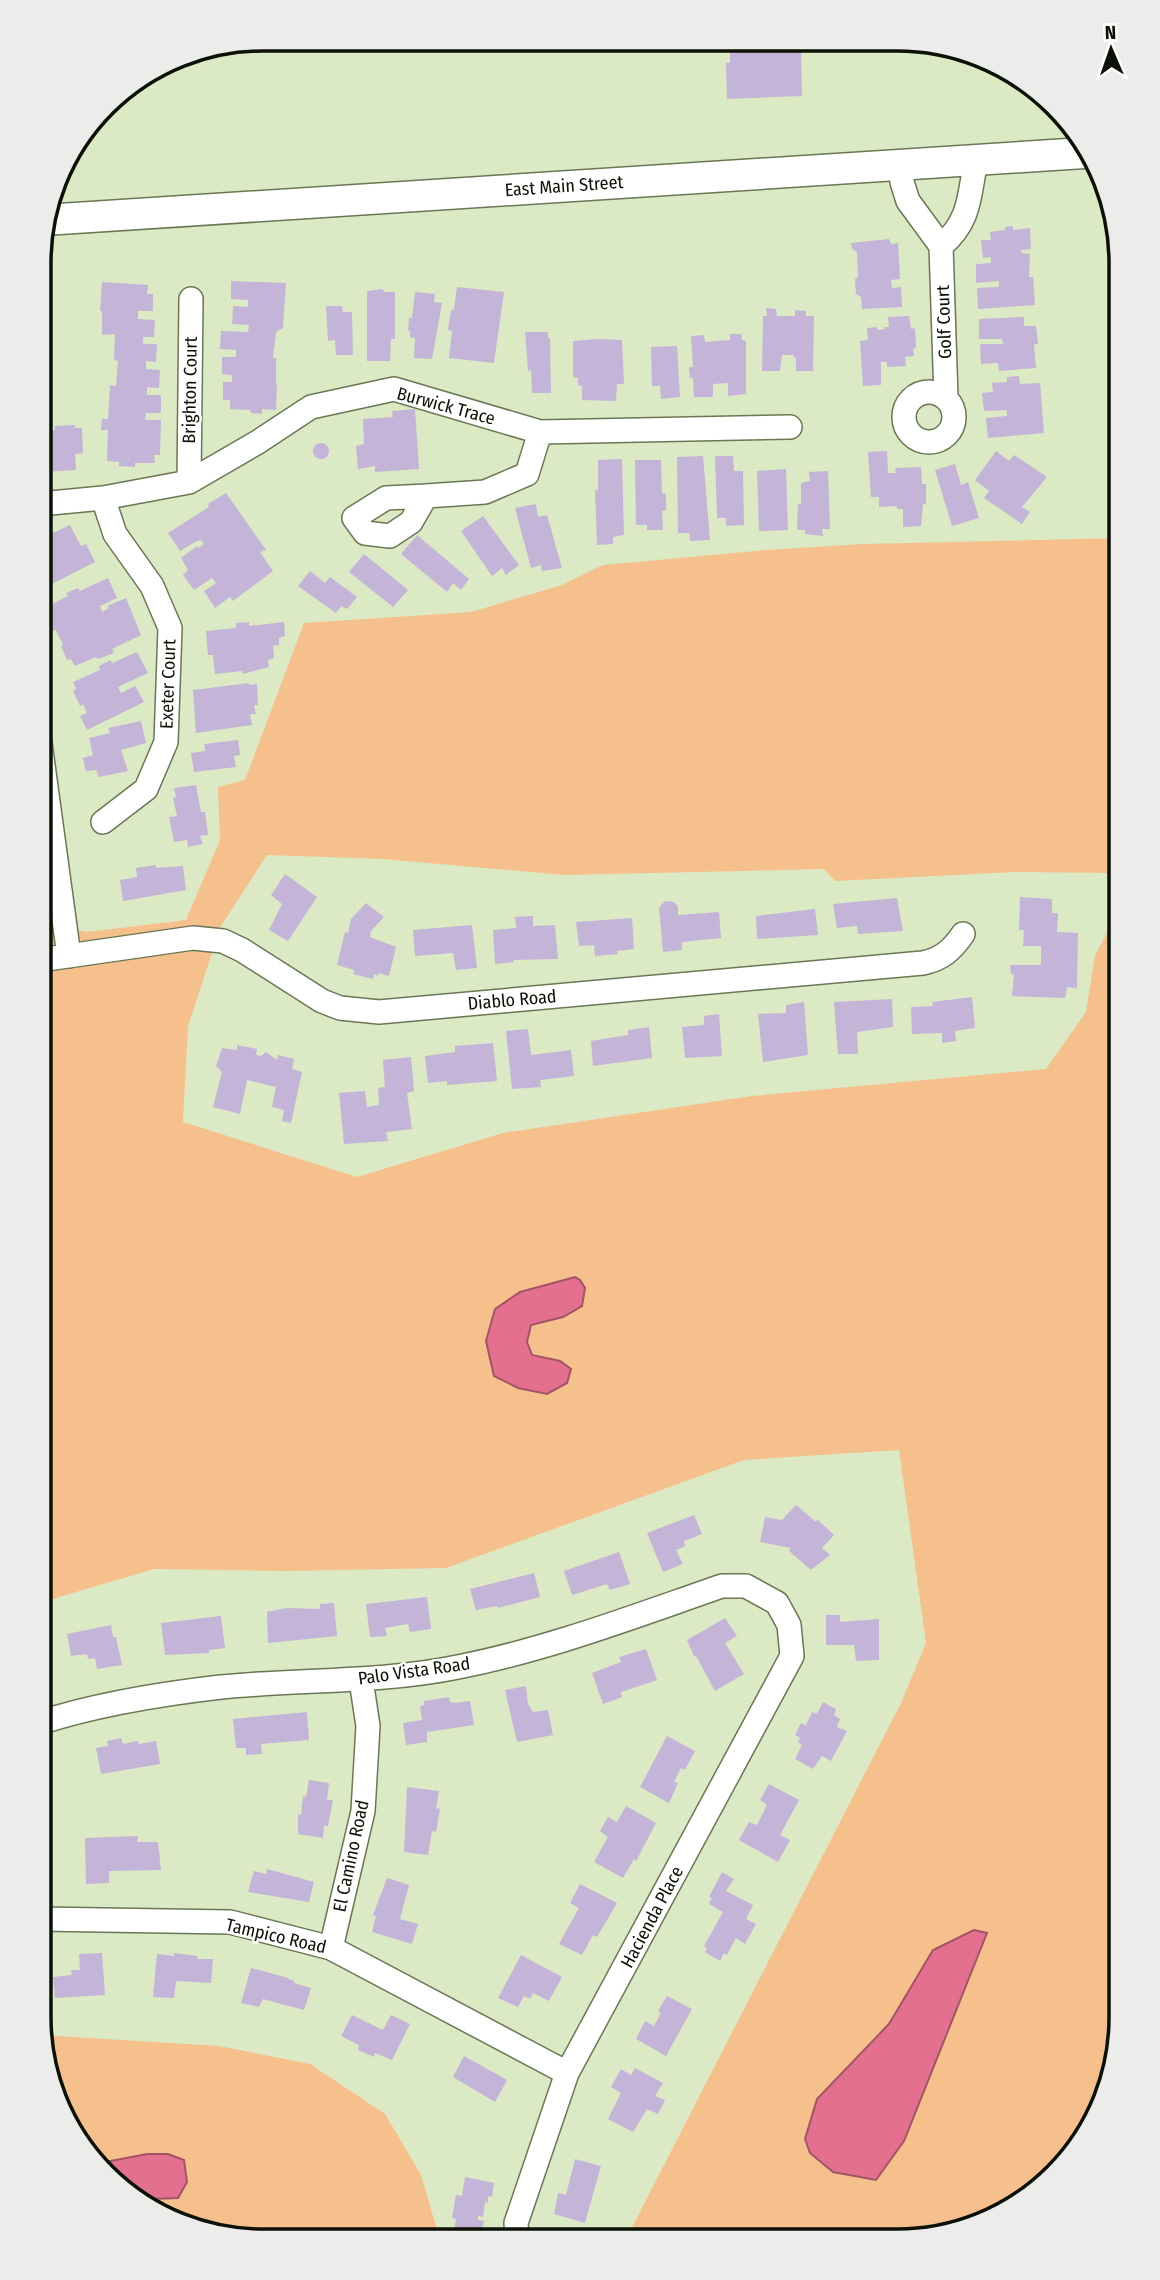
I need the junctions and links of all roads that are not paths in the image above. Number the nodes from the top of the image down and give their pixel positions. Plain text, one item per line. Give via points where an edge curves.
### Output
1 (1079, 153) edge
2 (976, 160) junction
3 (902, 165) junction
4 (56, 219) edge
5 (942, 246) junction
6 (191, 299) dead end
7 (947, 398) dead end
8 (790, 426) dead end
9 (540, 432) junction
10 (188, 482) junction
11 (426, 496) dead end
12 (103, 498) junction
13 (51, 504) edge
14 (103, 822) dead end
15 (51, 824) edge
16 (963, 934) dead end
17 (69, 956) junction
18 (51, 958) edge
19 (777, 1603) joint
20 (361, 1679) junction
21 (51, 1719) edge
22 (51, 1919) edge
23 (331, 1948) junction
24 (567, 2073) junction
25 (516, 2229) edge

1 - 2 main road, East Main Street
2 - 3 main road, East Main Street
2 - 5 street via 965,217
3 - 4 main road, East Main Street
3 - 5 street via 908,201
5 - 7 street, Golf Court
6 - 10 street, Brighton Court
8 - 9 street, Burwick Trace
9 - 10 street, Burwick Trace via 394,389 311,407
9 - 11 street via 527,474 485,492
10 - 12 street, Burwick Trace
12 - 13 street, Burwick Trace
12 - 14 street, Exeter Court via 116,534 152,586 170,628 166,742 146,789
15 - 17 street
16 - 17 street, Diablo Road via 938,960 923,963 379,1012 322,1001 223,941 192,938
17 - 18 street, Diablo Road
19 - 20 street, Palo Vista Road via 746,1586 722,1586 581,1635 457,1668
19 - 24 street, Hacienda Place via 789,1625 792,1657
20 - 21 street, Palo Vista Road via 221,1687 78,1710
20 - 23 street, El Camino Road via 368,1726 363,1811
22 - 23 street, Tampico Road via 230,1922
23 - 24 street, Tampico Road
24 - 25 street, Hacienda Place

